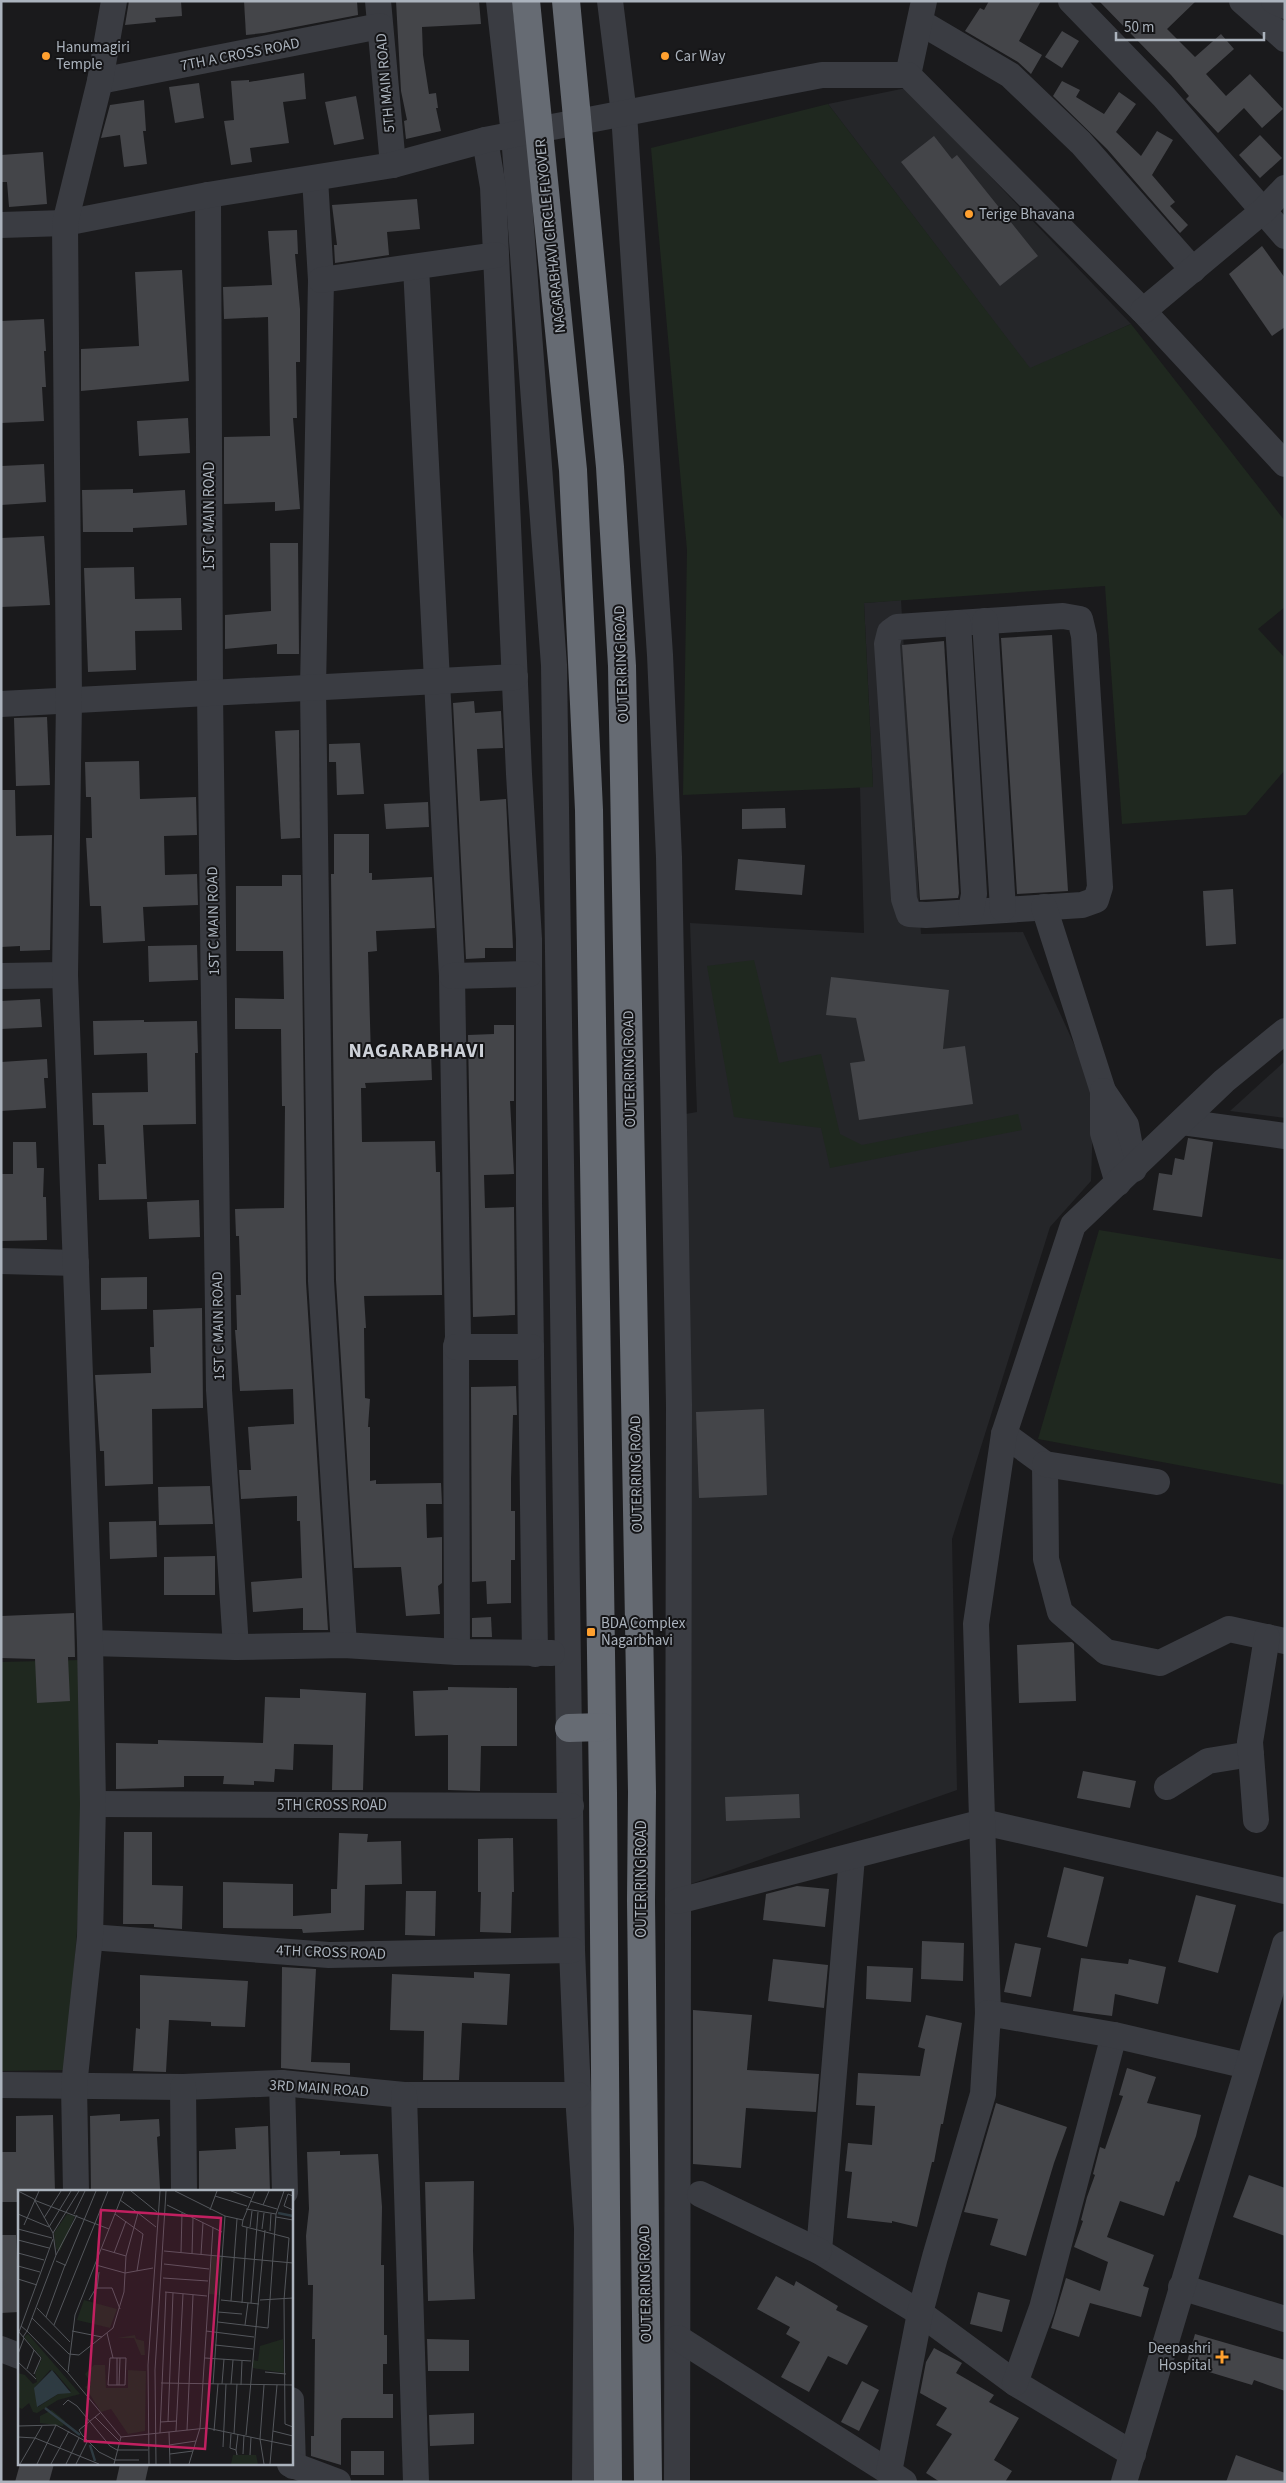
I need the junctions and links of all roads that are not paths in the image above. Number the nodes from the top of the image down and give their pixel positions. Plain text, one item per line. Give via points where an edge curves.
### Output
1 (114, 1) edge
2 (499, 1) edge
3 (526, 1) edge
4 (566, 1) edge
5 (610, 1) edge
6 (1071, 1) edge
7 (1242, 1) edge
8 (1274, 1) edge
9 (1285, 6) edge
10 (922, 11) edge
11 (379, 14) edge
12 (1285, 39) edge
13 (908, 75) junction
14 (100, 82) junction
15 (624, 114) junction
16 (514, 135) junction
17 (485, 140) junction
18 (393, 165) junction
19 (315, 178) junction
20 (1285, 188) edge
21 (208, 195) junction
22 (1264, 210) junction
23 (64, 223) junction
24 (1, 226) edge
25 (1285, 236) edge
26 (496, 255) junction
27 (416, 267) junction
28 (1193, 270) junction
29 (321, 280) junction
30 (1143, 311) junction
31 (1285, 464) edge
32 (986, 621) junction
33 (958, 623) junction
34 (515, 677) junction
35 (438, 681) junction
36 (313, 688) junction
37 (210, 693) junction
38 (69, 700) junction
39 (1, 704) edge
40 (1044, 907) junction
41 (1003, 909) junction
42 (971, 911) junction
43 (529, 974) junction
44 (65, 975) junction
45 (1, 976) edge
46 (452, 976) junction
47 (1285, 1031) edge
48 (1182, 1122) junction
49 (1285, 1136) edge
50 (1126, 1176) junction
51 (1, 1261) edge
52 (76, 1263) junction
53 (456, 1347) junction
54 (531, 1347) junction
55 (1004, 1434) junction
56 (1045, 1464) junction
57 (1158, 1482) dead end
58 (1276, 1639) edge
59 (90, 1643) junction
60 (344, 1645) junction
61 (236, 1647) junction
62 (457, 1652) junction
63 (568, 1653) junction
64 (535, 1654) junction
65 (602, 1727) junction
66 (569, 1728) junction
67 (1251, 1754) junction
68 (1167, 1787) dead end
69 (93, 1804) junction
70 (571, 1806) junction
71 (1256, 1820) dead end
72 (983, 1822) junction
73 (852, 1857) junction
74 (1285, 1891) edge
75 (678, 1901) junction
76 (90, 1936) junction
77 (1285, 1944) edge
78 (572, 1950) junction
79 (988, 2013) junction
80 (1114, 2035) junction
81 (1248, 2066) junction
82 (282, 2083) junction
83 (1, 2085) edge
84 (74, 2086) junction
85 (183, 2087) junction
86 (404, 2095) junction
87 (578, 2096) junction
88 (76, 2190) edge
89 (184, 2190) edge
90 (285, 2190) edge
91 (700, 2194) dead end
92 (819, 2251) junction
93 (1181, 2287) junction
94 (920, 2313) junction
95 (1285, 2319) edge
96 (678, 2338) junction
97 (1, 2349) edge
98 (18, 2356) edge
99 (1016, 2383) junction
100 (1133, 2454) junction
101 (292, 2465) edge
102 (897, 2477) edge
103 (338, 2482) edge
104 (416, 2482) edge
105 (585, 2482) edge
106 (608, 2482) edge
107 (648, 2482) edge
108 (677, 2482) edge
109 (1124, 2482) edge

1 - 14 street
2 - 16 street
3 - 65 highway, NAGARABHAVI CIRCLE FLYOVER via 573,470 589,810
4 - 107 highway, OUTER RING ROAD via 610,466 622,686 642,1792 640,1901
5 - 15 street
6 - 22 street via 1164,97
7 - 12 street
8 - 9 street
10 - 13 street
10 - 28 street via 1010,75 1081,143
11 - 14 street, 7TH A CROSS ROAD
11 - 18 street, 5TH MAIN ROAD
13 - 15 street via 822,75
13 - 30 street
14 - 23 street
15 - 16 street
15 - 75 street via 670,857 679,1405
16 - 17 street
16 - 63 street via 554,665
17 - 18 street
17 - 26 street via 493,187
18 - 19 street
19 - 21 street
19 - 29 street
20 - 22 street
21 - 23 street
21 - 37 street, 1ST C MAIN ROAD
22 - 25 street
22 - 28 street
23 - 24 street
23 - 38 street
26 - 27 street
26 - 34 street
27 - 29 street
27 - 35 street
28 - 30 street
29 - 36 street
30 - 31 street
32 - 33 street
32 - 40 street via 1063,616 1080,619 1084,636 1100,887 1096,900
32 - 41 street
33 - 42 street via 974,894
33 - 42 street via 898,627 890,632 887,644 904,899 909,914
34 - 35 street
34 - 43 street
35 - 36 street
35 - 46 street
36 - 37 street
36 - 60 street via 321,1281
37 - 38 street
37 - 61 street, 1ST C MAIN ROAD via 218,1390
38 - 39 street
38 - 44 street
40 - 41 street
40 - 50 street via 1102,1091 1103,1133
41 - 42 street
43 - 46 street
43 - 54 street
44 - 45 street
44 - 52 street
46 - 53 street
47 - 48 street
48 - 49 street
48 - 50 street
50 - 55 street via 1073,1225
51 - 52 street
52 - 59 street
53 - 54 street
53 - 62 street
54 - 64 street
55 - 56 street
55 - 72 street via 976,1624
56 - 57 street
56 - 58 street via 1046,1559 1060,1612 1106,1652 1160,1663 1229,1629
58 - 67 street via 1250,1742
59 - 61 street
59 - 69 street
60 - 61 street
60 - 62 street
62 - 64 street
63 - 64 street
63 - 66 street
65 - 66 highway
65 - 106 highway
66 - 70 street
67 - 68 street via 1208,1761
67 - 71 street
69 - 70 street, 5TH CROSS ROAD
69 - 76 street
70 - 78 street
72 - 73 street
72 - 74 street
72 - 79 street
73 - 75 street
73 - 92 street
75 - 96 street
76 - 78 street, 4TH CROSS ROAD via 329,1955
76 - 84 street
77 - 81 street
78 - 87 street
79 - 80 street
79 - 94 street via 983,2094
80 - 81 street
80 - 99 street via 1042,2308
81 - 93 street
82 - 85 street, 3RD MAIN ROAD
82 - 86 street, 3RD MAIN ROAD
82 - 90 street
83 - 84 street, 3RD MAIN ROAD
84 - 85 street, 3RD MAIN ROAD
84 - 88 street
85 - 89 street
86 - 87 street, 3RD MAIN ROAD
86 - 104 street
87 - 105 street via 587,2228
91 - 92 street
92 - 94 street
93 - 95 street
93 - 100 street
94 - 99 street
94 - 102 street
96 - 102 street
96 - 108 street
97 - 98 street
99 - 100 street
100 - 109 street
101 - 103 street

